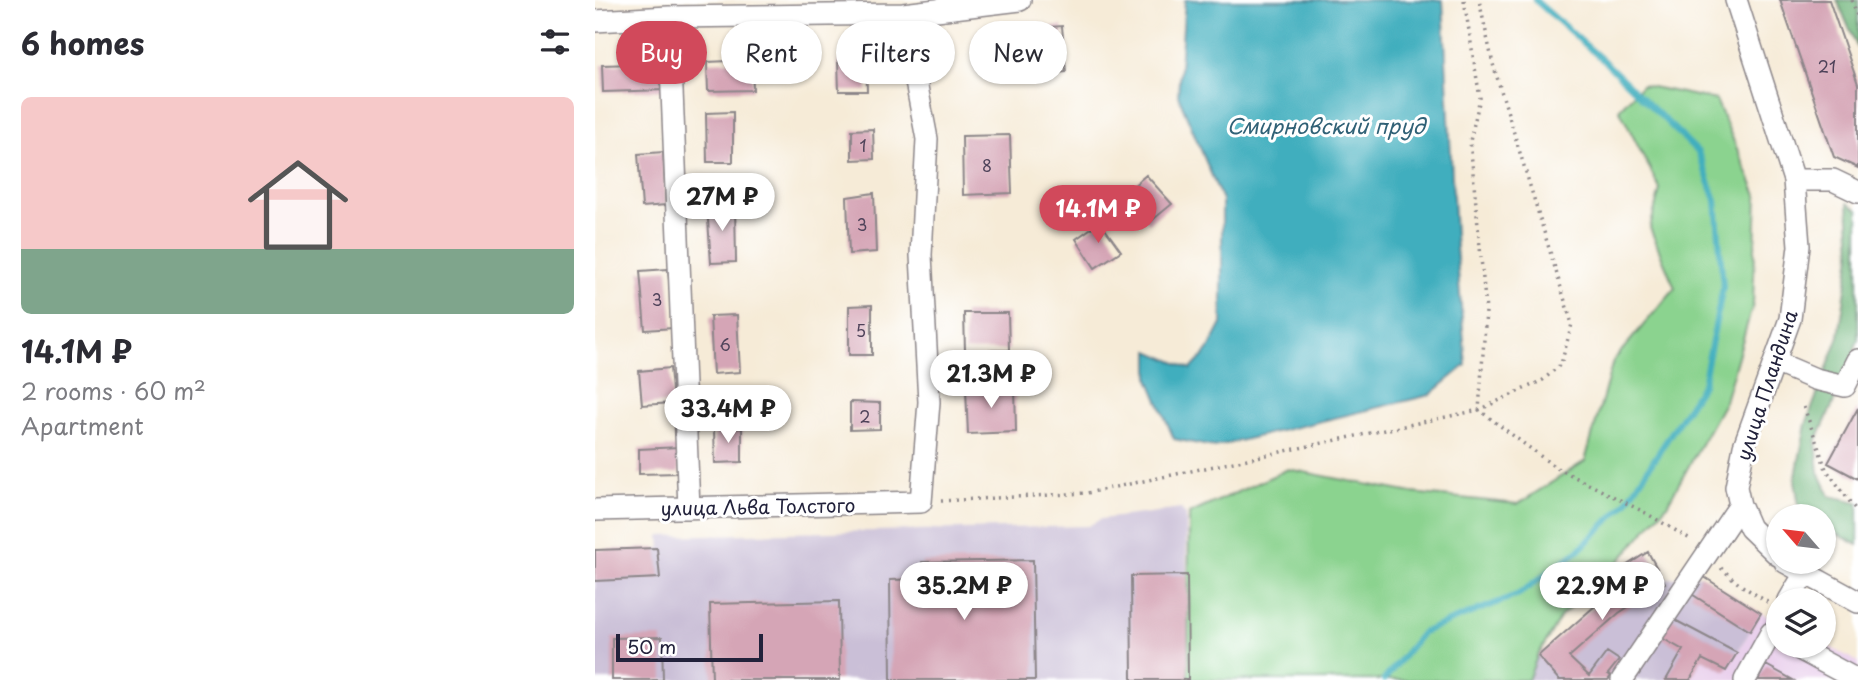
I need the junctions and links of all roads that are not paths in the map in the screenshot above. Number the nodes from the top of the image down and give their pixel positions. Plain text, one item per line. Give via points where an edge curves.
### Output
1 (1020, 0) edge
2 (1736, 0) edge
3 (904, 14) junction
4 (669, 17) junction
5 (595, 21) edge
6 (1794, 180) junction
7 (1858, 192) edge
8 (1858, 360) edge
9 (1775, 362) junction
10 (1740, 505) junction
11 (689, 508) junction
12 (595, 510) edge
13 (1766, 543) edge
14 (1807, 574) edge
15 (1858, 602) edge
16 (1766, 646) edge
17 (1816, 658) edge
18 (1622, 680) edge
19 (1745, 680) edge
20 (1857, 680) edge

1 - 3 street
2 - 6 street, улица Пландина
3 - 4 street
3 - 11 street, улица Льва Толстого via 927,139 921,255 929,402 921,502
4 - 5 street
4 - 11 street
6 - 7 street via 1833,180
6 - 9 street, улица Пландина via 1799,246 1790,318
8 - 9 street via 1845,386
9 - 10 street, улица Пландина via 1744,446 1736,487
10 - 13 street, улица Пландина via 1750,528
10 - 18 street
11 - 12 street, улица Льва Толстого
14 - 15 street
16 - 19 street
17 - 20 street

